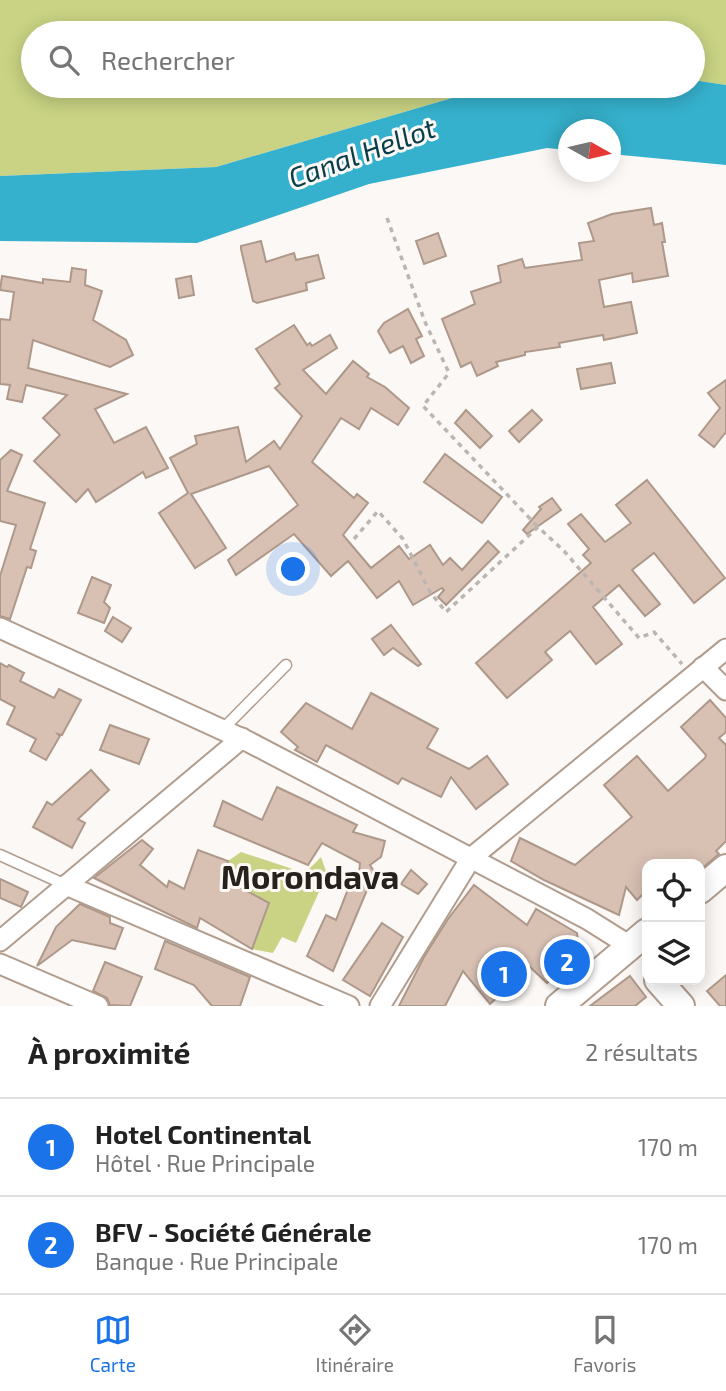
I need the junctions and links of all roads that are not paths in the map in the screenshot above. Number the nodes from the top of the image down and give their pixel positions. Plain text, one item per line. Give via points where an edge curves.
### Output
1 (0, 628) edge
2 (726, 649) edge
3 (286, 665) dead end
4 (698, 671) junction
5 (726, 690) edge
6 (223, 729) junction
7 (242, 738) junction
8 (0, 855) edge
9 (471, 859) junction
10 (726, 868) edge
11 (66, 885) junction
12 (705, 886) edge
13 (639, 939) edge
14 (0, 941) edge
15 (0, 964) edge
16 (662, 985) edge
17 (98, 1006) edge
18 (349, 1006) edge
19 (380, 1006) edge
20 (559, 1006) edge
21 (681, 1006) edge

1 - 6 street
2 - 4 street
3 - 6 lane
4 - 5 street
4 - 9 street
6 - 7 street
7 - 9 street
7 - 11 street
8 - 11 lane
9 - 13 street via 587,919
9 - 19 street
10 - 12 main road
11 - 14 street
11 - 18 street
13 - 20 main road
15 - 17 street
16 - 21 main road

